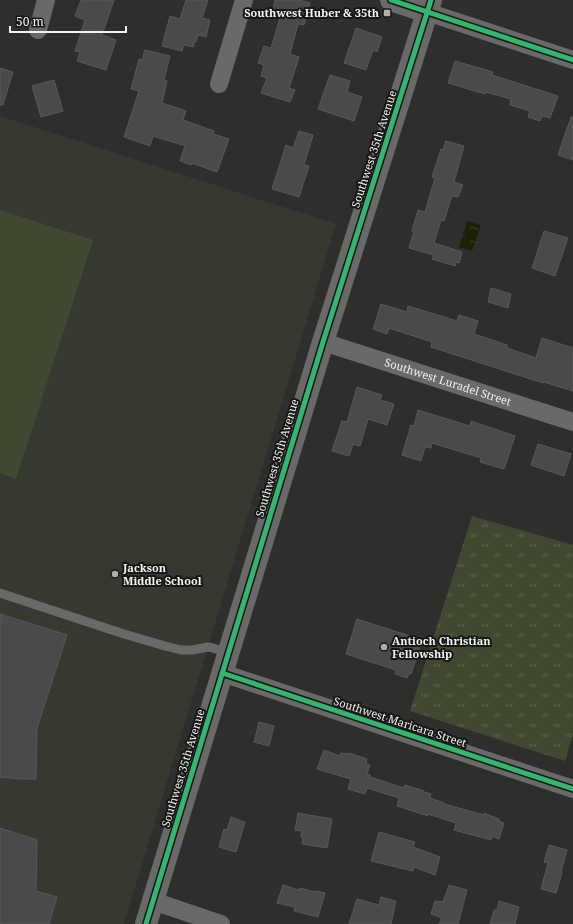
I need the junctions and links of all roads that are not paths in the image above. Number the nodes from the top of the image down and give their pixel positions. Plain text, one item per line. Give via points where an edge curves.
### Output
1 (46, 0) edge
2 (244, 0) edge
3 (392, 0) edge
4 (429, 6) edge
5 (38, 30) dead end
6 (573, 60) edge
7 (219, 84) dead end
8 (323, 342) junction
9 (573, 422) edge
10 (0, 593) edge
11 (225, 663) junction
12 (573, 789) edge
13 (153, 901) junction
14 (146, 924) edge
15 (221, 924) edge

1 - 5 street
2 - 7 street
3 - 4 street
4 - 6 street
4 - 8 street, Southwest 35th Avenue
8 - 9 street, Southwest Luradel Street
8 - 11 street, Southwest 35th Avenue
10 - 11 lane via 165,646 181,650 213,648
11 - 12 street, Southwest Maricara Street
11 - 13 street, Southwest 35th Avenue
13 - 14 street, Southwest 35th Avenue
13 - 15 street

